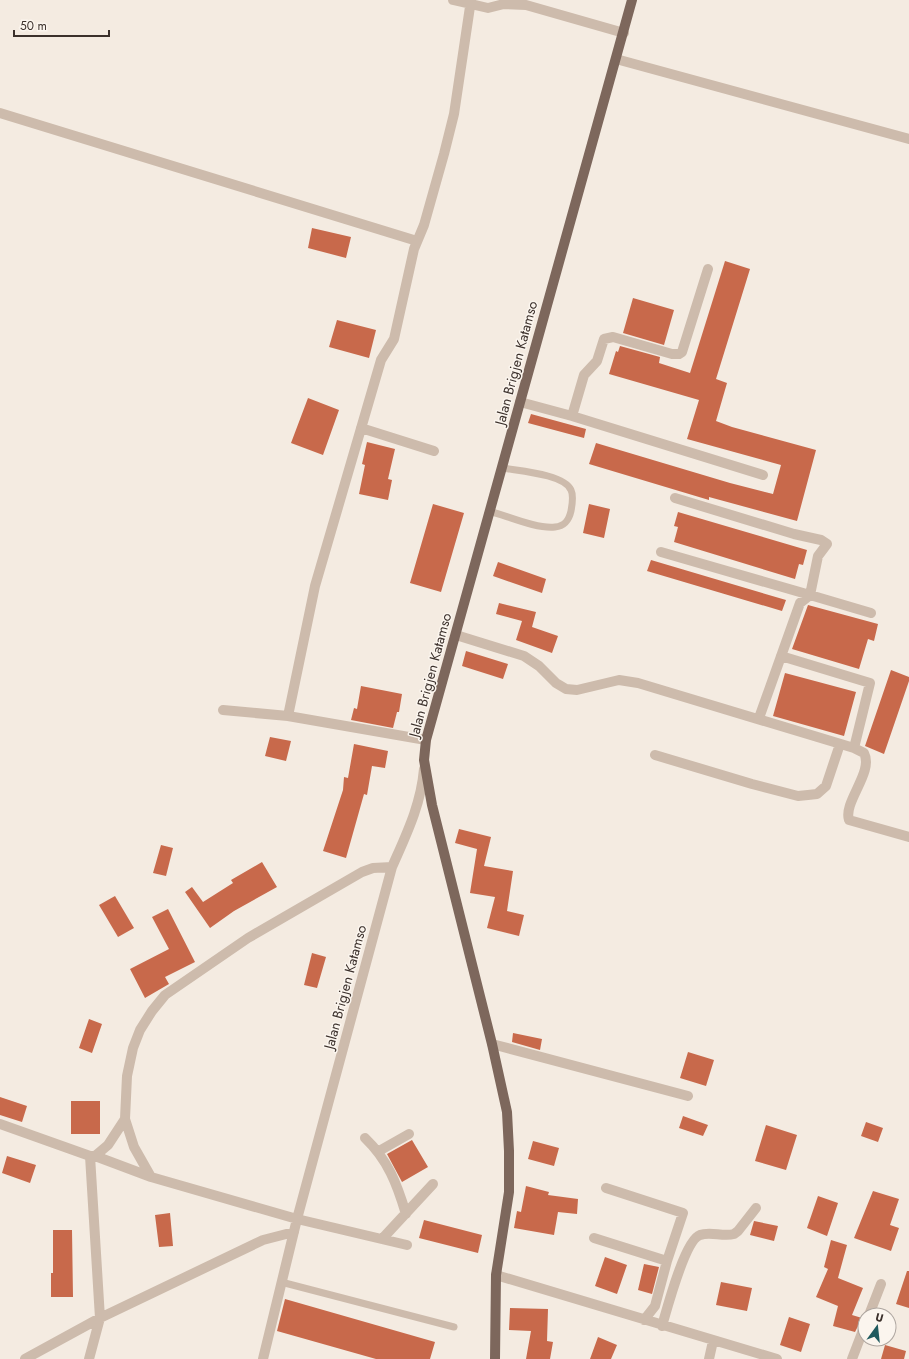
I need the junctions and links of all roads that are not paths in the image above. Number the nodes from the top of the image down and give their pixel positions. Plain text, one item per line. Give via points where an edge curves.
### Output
1 (453, 0) edge
2 (632, 0) edge
3 (471, 3) edge
4 (624, 34) junction
5 (616, 59) junction
6 (0, 113) edge
7 (909, 139) edge
8 (417, 241) junction
9 (708, 269) dead end
10 (520, 402) junction
11 (572, 416) junction
12 (361, 428) junction
13 (434, 450) dead end
14 (503, 468) junction
15 (763, 475) dead end
16 (675, 498) dead end
17 (490, 511) junction
18 (661, 552) dead end
19 (810, 594) junction
20 (871, 613) dead end
21 (456, 634) junction
22 (781, 656) junction
23 (222, 710) dead end
24 (288, 716) junction
25 (759, 718) junction
26 (426, 740) junction
27 (840, 744) junction
28 (854, 748) junction
29 (656, 755) dead end
30 (424, 760) junction
31 (909, 837) edge
32 (392, 867) junction
33 (492, 1044) junction
34 (688, 1096) dead end
35 (125, 1119) junction
36 (0, 1124) edge
37 (410, 1134) dead end
38 (365, 1138) dead end
39 (379, 1151) junction
40 (92, 1156) junction
41 (151, 1177) junction
42 (433, 1184) dead end
43 (606, 1188) dead end
44 (756, 1208) dead end
45 (406, 1214) junction
46 (297, 1219) junction
47 (294, 1232) junction
48 (594, 1238) dead end
49 (382, 1239) junction
50 (407, 1245) dead end
51 (667, 1261) junction
52 (496, 1275) junction
53 (281, 1282) junction
54 (880, 1284) dead end
55 (872, 1307) edge
56 (100, 1318) junction
57 (644, 1320) junction
58 (662, 1326) junction
59 (454, 1327) dead end
60 (713, 1341) junction
61 (857, 1346) edge
62 (265, 1358) edge
63 (25, 1359) edge
64 (89, 1359) edge
65 (496, 1359) edge
66 (709, 1359) edge
67 (777, 1359) edge
68 (852, 1359) edge

1 - 3 street
2 - 4 main road, Jalan Brigjen Katamso
3 - 4 street via 488,8 504,4 526,6
3 - 8 street via 454,114 424,225
4 - 5 main road, Jalan Brigjen Katamso
5 - 7 street
5 - 10 main road, Jalan Brigjen Katamso
6 - 8 street
8 - 12 street via 394,339 381,360
9 - 11 street via 682,352 672,354 613,337 604,339 596,361 584,375
10 - 11 street
10 - 14 main road, Jalan Brigjen Katamso
11 - 15 street
12 - 13 street
12 - 24 street via 316,586
14 - 17 main road, Jalan Brigjen Katamso
14 - 17 lane via 558,478 566,484 573,496 570,518 561,526 546,527
16 - 19 street via 821,540 827,544 818,556
17 - 21 main road, Jalan Brigjen Katamso
18 - 19 street
19 - 20 street
19 - 22 street via 800,603
21 - 25 street via 524,656 566,689 576,690 619,680 629,681
21 - 26 main road, Jalan Brigjen Katamso
22 - 25 street
22 - 28 street via 870,683
23 - 24 street
24 - 26 street
25 - 27 street
26 - 30 main road, Jalan Brigjen Katamso
27 - 28 street
27 - 29 street via 826,786 817,794 808,796 783,792
28 - 31 street via 864,753 865,763 847,814 849,820
30 - 32 street, Jalan Brigjen Katamso via 422,787 414,818
30 - 33 main road via 432,805
32 - 35 street via 373,868 362,872 248,938 165,995 140,1030 132,1048 127,1076
32 - 46 street, Jalan Brigjen Katamso
33 - 34 street
33 - 52 main road via 507,1112 509,1151 509,1192
35 - 40 street via 108,1145
35 - 41 street via 134,1147
36 - 40 street
37 - 39 street
38 - 39 street
39 - 45 street via 395,1178
40 - 41 street
40 - 56 street
41 - 46 street
42 - 45 street
43 - 51 street via 683,1212
44 - 58 street via 734,1234 704,1234 695,1238 686,1250
45 - 49 street
46 - 47 street, Jalan Brigjen Katamso
46 - 49 street
47 - 53 street, Jalan Brigjen Katamso
47 - 56 street via 263,1240
48 - 51 street
49 - 50 street
51 - 57 street via 655,1306
52 - 57 street
52 - 65 main road
53 - 59 lane
53 - 62 street, Jalan Brigjen Katamso
54 - 55 street
56 - 63 street
56 - 64 street
57 - 58 street
58 - 60 street
60 - 66 street
60 - 67 street
61 - 68 street

